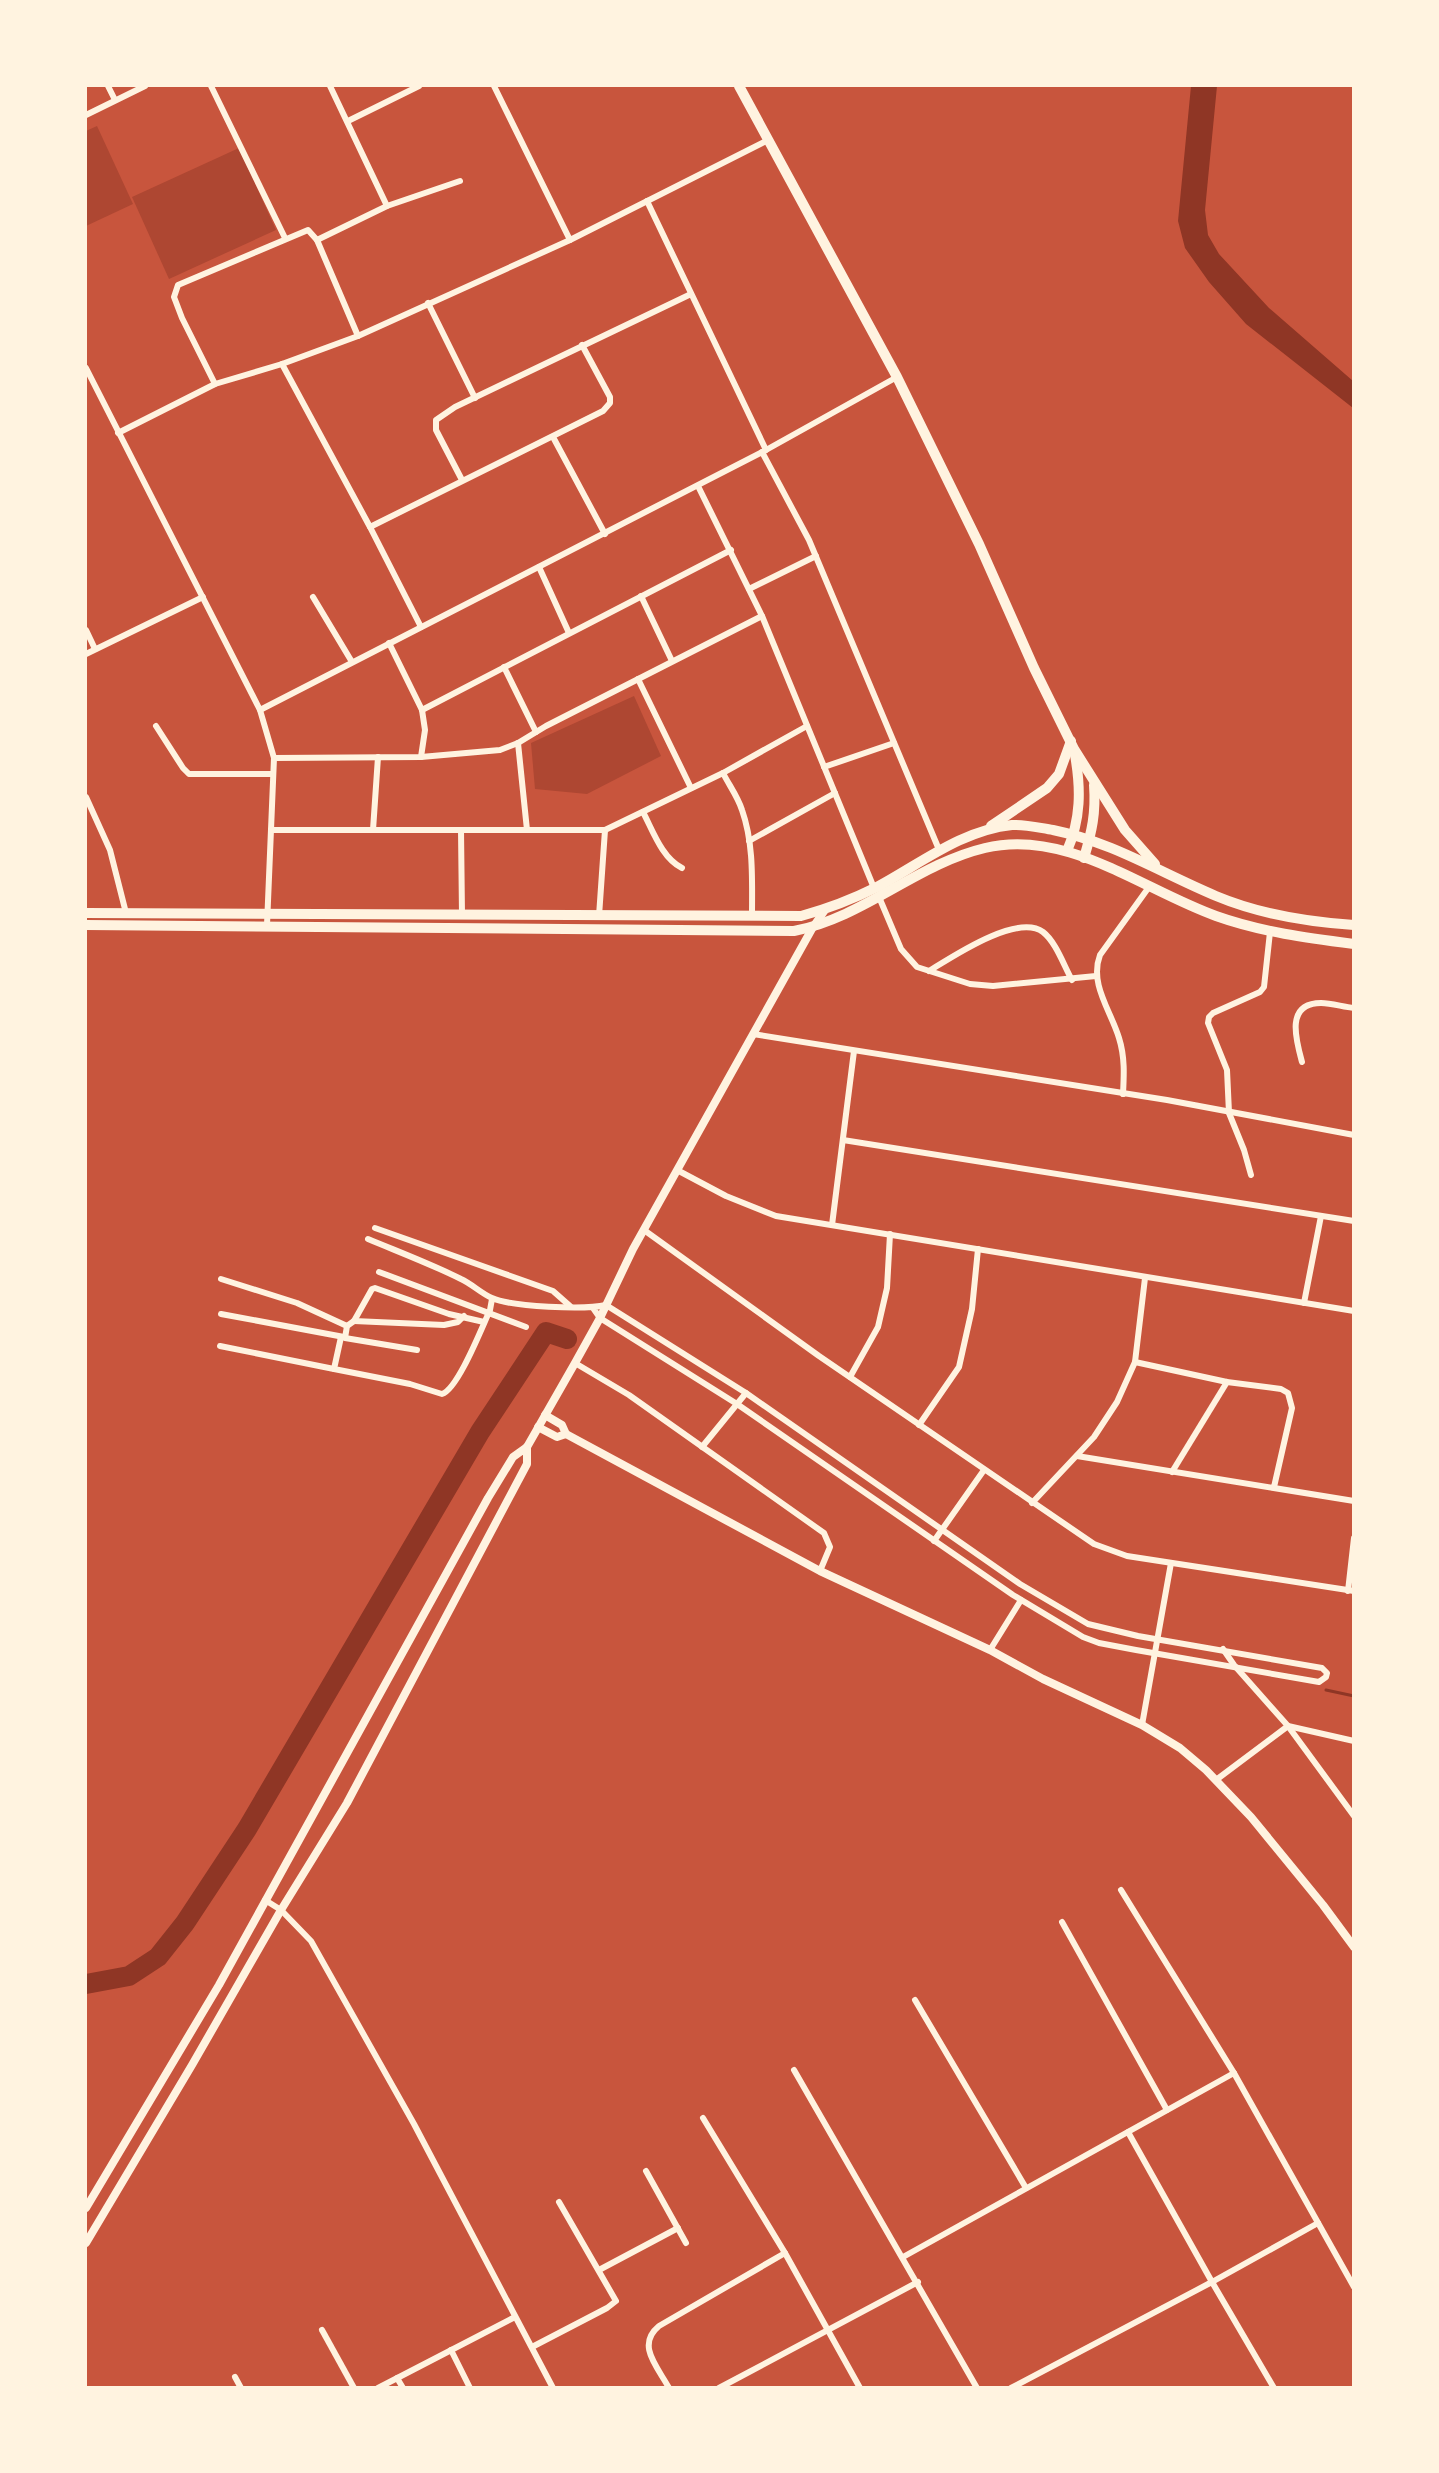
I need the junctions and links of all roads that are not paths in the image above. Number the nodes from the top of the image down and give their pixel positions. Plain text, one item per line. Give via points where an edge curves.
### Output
1 (108, 86) edge
2 (145, 86) edge
3 (211, 86) edge
4 (330, 86) edge
5 (419, 86) edge
6 (494, 86) edge
7 (739, 86) edge
8 (115, 100) junction
9 (86, 115) edge
10 (348, 121) junction
11 (768, 140) junction
12 (460, 181) dead end
13 (646, 201) junction
14 (387, 206) junction
15 (285, 238) junction
16 (317, 240) junction
17 (570, 240) junction
18 (691, 294) junction
19 (428, 303) junction
20 (358, 336) junction
21 (582, 345) junction
22 (282, 364) junction
23 (86, 368) edge
24 (897, 377) junction
25 (88, 380) edge
26 (215, 384) junction
27 (475, 398) junction
28 (118, 433) junction
29 (554, 437) junction
30 (764, 451) junction
31 (462, 480) junction
32 (698, 486) junction
33 (370, 527) junction
34 (605, 534) junction
35 (731, 550) junction
36 (816, 556) junction
37 (539, 567) junction
38 (749, 589) junction
39 (641, 596) junction
40 (202, 597) junction
41 (313, 597) dead end
42 (762, 616) junction
43 (421, 627) junction
44 (86, 630) edge
45 (569, 633) junction
46 (389, 643) junction
47 (95, 649) junction
48 (86, 654) edge
49 (352, 662) junction
50 (672, 662) junction
51 (504, 667) junction
52 (638, 679) junction
53 (260, 710) junction
54 (422, 710) junction
55 (156, 726) dead end
56 (807, 726) junction
57 (536, 732) junction
58 (518, 743) junction
59 (894, 743) junction
60 (1072, 745) junction
61 (378, 757) junction
62 (421, 757) junction
63 (274, 758) junction
64 (824, 767) junction
65 (723, 773) junction
66 (273, 774) junction
67 (1094, 782) junction
68 (691, 788) junction
69 (835, 794) junction
70 (86, 797) edge
71 (643, 812) junction
72 (271, 830) junction
73 (373, 830) junction
74 (461, 830) junction
75 (527, 830) junction
76 (604, 830) junction
77 (977, 833) junction
78 (1074, 834) junction
79 (1090, 838) junction
80 (749, 841) junction
81 (1067, 851) junction
82 (940, 852) junction
83 (1084, 858) junction
84 (1158, 867) junction
85 (682, 868) dead end
86 (1149, 887) junction
87 (876, 893) junction
88 (825, 910) junction
89 (86, 913) edge
90 (126, 913) junction
91 (267, 913) junction
92 (462, 915) junction
93 (600, 916) junction
94 (752, 917) junction
95 (86, 925) edge
96 (267, 926) junction
97 (1353, 926) edge
98 (813, 927) junction
99 (1270, 932) junction
100 (1353, 944) edge
101 (929, 971) junction
102 (1096, 976) junction
103 (1072, 980) junction
104 (1353, 1008) edge
105 (753, 1034) junction
106 (854, 1051) junction
107 (1302, 1062) dead end
108 (1123, 1094) junction
109 (1229, 1113) junction
110 (1353, 1136) edge
111 (843, 1140) junction
112 (677, 1170) junction
113 (1251, 1176) dead end
114 (1321, 1216) junction
115 (1353, 1221) edge
116 (832, 1225) junction
117 (375, 1227) dead end
118 (644, 1230) junction
119 (890, 1234) junction
120 (368, 1239) dead end
121 (978, 1249) junction
122 (379, 1272) dead end
123 (1145, 1278) junction
124 (221, 1279) dead end
125 (492, 1299) junction
126 (1304, 1303) junction
127 (606, 1305) junction
128 (570, 1306) junction
129 (593, 1308) junction
130 (1353, 1311) edge
131 (489, 1313) junction
132 (221, 1314) dead end
133 (464, 1316) junction
134 (600, 1318) junction
135 (354, 1321) junction
136 (484, 1322) junction
137 (347, 1326) junction
138 (526, 1327) dead end
139 (343, 1337) junction
140 (220, 1346) dead end
141 (417, 1350) dead end
142 (1136, 1362) junction
143 (575, 1363) junction
144 (334, 1369) junction
145 (850, 1377) junction
146 (1227, 1382) junction
147 (746, 1393) junction
148 (737, 1404) junction
149 (545, 1415) junction
150 (920, 1425) junction
151 (538, 1427) junction
152 (566, 1434) junction
153 (527, 1447) junction
154 (702, 1447) junction
155 (1077, 1456) junction
156 (984, 1470) junction
157 (1172, 1472) junction
158 (1274, 1487) junction
159 (1353, 1501) edge
160 (1032, 1503) junction
161 (942, 1529) junction
162 (1353, 1538) edge
163 (934, 1541) junction
164 (1171, 1563) junction
165 (820, 1571) junction
166 (1351, 1591) edge
167 (1021, 1600) junction
168 (1074, 1616) junction
169 (1066, 1628) junction
170 (1159, 1638) junction
171 (990, 1650) junction
172 (1223, 1650) junction
173 (1157, 1652) junction
174 (1234, 1665) junction
175 (1142, 1725) junction
176 (1288, 1726) junction
177 (1353, 1740) edge
178 (1216, 1780) junction
179 (1353, 1816) edge
180 (1120, 1890) dead end
181 (265, 1900) junction
182 (281, 1910) junction
183 (1062, 1922) dead end
184 (1353, 1947) edge
185 (915, 2000) dead end
186 (794, 2070) dead end
187 (1234, 2073) junction
188 (1167, 2110) junction
189 (703, 2118) dead end
190 (1128, 2132) junction
191 (646, 2172) dead end
192 (1026, 2188) junction
193 (559, 2202) dead end
194 (86, 2208) edge
195 (1318, 2223) junction
196 (678, 2228) junction
197 (86, 2243) edge
198 (686, 2243) dead end
199 (785, 2253) junction
200 (903, 2257) junction
201 (599, 2270) junction
202 (918, 2282) junction
203 (1212, 2282) junction
204 (1353, 2287) edge
205 (515, 2317) junction
206 (322, 2330) dead end
207 (828, 2331) junction
208 (532, 2347) junction
209 (451, 2350) junction
210 (235, 2377) dead end
211 (397, 2378) junction
212 (241, 2388) edge
213 (354, 2388) edge
214 (378, 2388) edge
215 (403, 2388) edge
216 (470, 2388) edge
217 (553, 2388) edge
218 (669, 2388) edge
219 (719, 2388) edge
220 (860, 2388) edge
221 (977, 2388) edge
222 (1011, 2388) edge
223 (1274, 2388) edge

1 - 8 street
2 - 8 street
3 - 15 street
4 - 10 street
5 - 10 street
6 - 17 street
7 - 11 main road
8 - 9 street
10 - 14 street
11 - 13 street
11 - 24 main road
12 - 14 street
13 - 17 street
13 - 18 street
14 - 16 street
15 - 16 street via 308,230
15 - 26 street via 178,285 174,297
16 - 20 street
17 - 19 street
18 - 21 street
18 - 30 street
19 - 20 street
19 - 27 street
20 - 22 street
21 - 27 street
21 - 29 street via 610,403 603,411
22 - 26 street
22 - 33 street
23 - 25 street
24 - 30 street
24 - 60 main road
25 - 28 street
26 - 28 street
27 - 31 street via 436,420 435,430
28 - 40 street
29 - 31 street
29 - 34 street
30 - 32 street
30 - 36 street
31 - 33 street
32 - 34 street
32 - 35 street
33 - 43 street
34 - 37 street
35 - 38 street
35 - 39 street
36 - 38 street
36 - 59 street
37 - 43 street
37 - 45 street
38 - 42 street
39 - 45 street
39 - 50 street
40 - 47 street
40 - 53 street
41 - 49 street
42 - 50 street
42 - 56 street
43 - 46 street
44 - 47 street
45 - 51 street
46 - 49 street
46 - 54 street
47 - 48 street
49 - 53 street
50 - 52 street
51 - 54 street
51 - 57 street
52 - 57 street
52 - 68 street
53 - 63 street
54 - 62 street via 425,730
55 - 66 street via 189,774
56 - 64 street
56 - 65 street
57 - 58 street
58 - 62 street via 500,750
58 - 75 street
59 - 64 street
59 - 82 street
60 - 67 main road
60 - 77 main road via 1059,774 1047,788
60 - 78 main road via 1080,795
61 - 62 street
61 - 63 street
61 - 73 street
63 - 66 street
64 - 69 street
65 - 68 street
65 - 80 street via 742,808
66 - 72 street
67 - 79 main road via 1096,806
67 - 84 main road via 1125,830
68 - 71 street
69 - 80 street
69 - 87 street
70 - 90 street via 110,850
71 - 76 street
71 - 85 street via 665,852
72 - 73 street
72 - 91 street
73 - 74 street
74 - 75 street
74 - 92 street
75 - 76 street
76 - 93 street
77 - 78 main road via 1015,825
77 - 82 main road
78 - 79 main road
78 - 81 main road
79 - 83 main road
79 - 84 main road
80 - 94 street
81 - 83 main road
81 - 87 main road via 1027,843 985,848
82 - 87 main road
83 - 86 main road
84 - 97 main road via 1217,897 1260,911
86 - 99 main road via 1215,916
86 - 102 street via 1100,955
87 - 88 main road
87 - 98 main road via 844,915
87 - 101 street via 902,949 917,967
88 - 94 main road via 801,916
88 - 98 street
89 - 90 main road
90 - 91 main road
91 - 92 main road
91 - 96 street
92 - 93 main road
93 - 94 main road
95 - 96 main road
96 - 98 main road via 772,931
98 - 105 street
99 - 100 main road
99 - 109 street via 1264,987 1209,1017 1227,1070
101 - 103 street via 970,984 993,986
101 - 103 street via 1011,929 1029,927 1043,932
102 - 103 street
102 - 108 street via 1119,1036
104 - 107 street via 1321,1003 1301,1010 1294,1034
105 - 106 street
105 - 112 street
106 - 108 street
106 - 111 street
108 - 109 street
109 - 110 street
109 - 113 street
111 - 114 street
111 - 116 street
112 - 116 street via 756,1209
112 - 118 street
114 - 115 street
114 - 126 street
116 - 119 street
117 - 128 street via 553,1291
118 - 127 street
118 - 145 street
119 - 121 street
119 - 145 street via 887,1288 878,1327
120 - 125 street via 450,1274
121 - 123 street
121 - 150 street via 972,1308 959,1367
122 - 131 street
123 - 126 street
123 - 142 street
124 - 137 street via 297,1303
125 - 128 street
125 - 131 street
126 - 130 street
127 - 129 street
127 - 134 street
127 - 147 street
128 - 129 street
129 - 134 street
131 - 136 street
131 - 138 street
132 - 139 street
133 - 135 street via 458,1322 444,1325
133 - 135 street via 375,1288
133 - 136 street
134 - 143 street
134 - 148 street
135 - 137 street
136 - 144 street via 458,1377 446,1393
137 - 139 street
139 - 141 street
139 - 144 street
140 - 144 street
142 - 146 street
142 - 155 street via 1117,1402
143 - 149 street
143 - 154 street via 629,1395
145 - 150 street
146 - 157 street
146 - 158 street via 1288,1393 1292,1408
147 - 148 street
147 - 161 street
148 - 154 street
148 - 163 street
149 - 151 street
149 - 152 street via 562,1425
150 - 156 street
151 - 152 street via 557,1437
151 - 153 street
152 - 165 street
153 - 181 street via 513,1458 488,1498
153 - 182 street via 527,1464 516,1485 347,1803
154 - 165 street via 824,1533 830,1547
155 - 157 street
155 - 160 street
156 - 160 street
156 - 161 street
157 - 158 street
158 - 159 street
160 - 164 street via 1107,1550
161 - 163 street
161 - 168 street
162 - 166 street
163 - 167 street
164 - 166 street
164 - 170 street
165 - 171 street
167 - 169 street
167 - 171 street
168 - 169 street
168 - 170 street via 1102,1629
169 - 173 street via 1099,1643
170 - 172 street
170 - 173 street
171 - 175 street
172 - 174 street
172 - 174 street via 1322,1668 1327,1673 1319,1682
173 - 174 street
173 - 175 street
174 - 176 street
175 - 178 street via 1180,1748
176 - 177 street
176 - 178 street
176 - 179 street
178 - 184 street via 1323,1905
180 - 187 street
181 - 182 street
181 - 194 street
182 - 197 street
182 - 205 street via 311,1941 323,1961
183 - 188 street
185 - 192 street
186 - 200 street
187 - 188 street
187 - 195 street
188 - 190 street
189 - 199 street
190 - 192 street
190 - 203 street
191 - 196 street
192 - 200 street
193 - 201 street
195 - 203 street
195 - 204 street
196 - 198 street
196 - 201 street
199 - 207 street
199 - 218 street via 650,2334 649,2351
200 - 202 street
201 - 208 street via 616,2301
202 - 207 street
202 - 221 street
203 - 222 street
203 - 223 street
205 - 208 street
205 - 209 street
206 - 213 street
207 - 219 street
207 - 220 street
208 - 217 street
209 - 211 street
209 - 216 street
210 - 212 street
211 - 214 street
211 - 215 street

